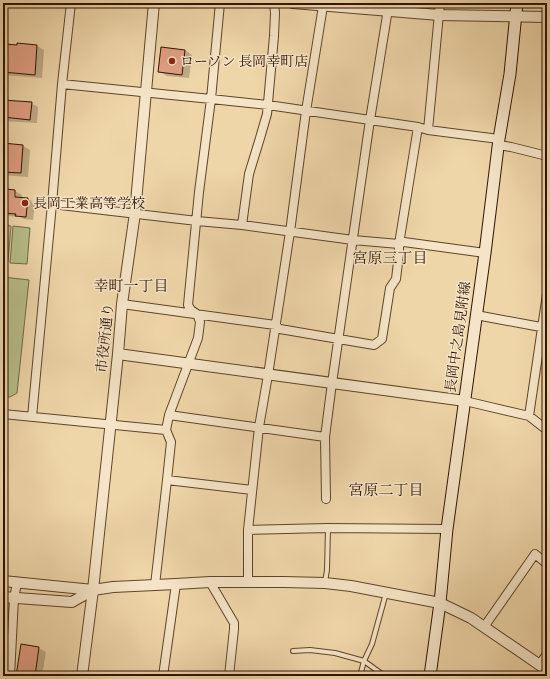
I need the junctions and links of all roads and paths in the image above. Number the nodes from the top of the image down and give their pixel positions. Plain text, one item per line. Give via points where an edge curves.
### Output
1 (71, 3) edge
2 (154, 3) edge
3 (220, 3) edge
4 (274, 3) edge
5 (293, 3) edge
6 (440, 3) edge
7 (517, 3) edge
8 (323, 6) junction
9 (388, 7) edge
10 (439, 15) junction
11 (516, 16) junction
12 (547, 17) edge
13 (62, 84) junction
14 (146, 93) junction
15 (210, 99) junction
16 (268, 105) junction
17 (306, 111) junction
18 (370, 120) junction
19 (418, 127) junction
20 (428, 130) junction
21 (499, 142) junction
22 (547, 156) edge
23 (52, 204) junction
24 (135, 213) junction
25 (197, 221) junction
26 (242, 225) junction
27 (290, 232) junction
28 (353, 240) junction
29 (399, 244) junction
30 (485, 253) junction
31 (547, 294) edge
32 (122, 304) junction
33 (197, 314) junction
34 (476, 315) junction
35 (275, 325) junction
36 (544, 327) edge
37 (339, 340) junction
38 (118, 354) junction
39 (187, 363) junction
40 (268, 375) junction
41 (332, 383) junction
42 (465, 401) junction
43 (3, 414) edge
44 (169, 415) junction
45 (529, 416) junction
46 (32, 417) junction
47 (110, 424) junction
48 (259, 427) junction
49 (166, 430) junction
50 (547, 430) edge
51 (325, 437) junction
52 (167, 480) junction
53 (252, 490) junction
54 (326, 499) dead end
55 (328, 528) junction
56 (447, 529) junction
57 (248, 530) junction
58 (547, 564) edge
59 (3, 581) edge
60 (248, 581) junction
61 (210, 582) junction
62 (17, 583) junction
63 (325, 583) junction
64 (176, 584) junction
65 (155, 586) junction
66 (93, 590) junction
67 (386, 592) junction
68 (3, 597) edge
69 (14, 598) junction
70 (440, 603) junction
71 (484, 627) junction
72 (293, 651) dead end
73 (547, 654) edge
74 (364, 661) junction
75 (543, 667) edge
76 (10, 676) edge
77 (82, 676) edge
78 (163, 676) edge
79 (229, 676) edge
80 (360, 676) edge
81 (402, 676) edge
82 (430, 676) edge

1 - 13 street
2 - 14 street, 市役所通り
3 - 15 street
4 - 16 street
5 - 8 street
6 - 10 street
7 - 11 main road, 長岡中之島見附線
8 - 9 street
8 - 17 street
9 - 10 street
9 - 18 street
10 - 11 street
10 - 20 street
11 - 12 street
11 - 21 main road, 長岡中之島見附線
13 - 14 street
13 - 23 street
14 - 15 street
14 - 24 street, 市役所通り
15 - 16 street
15 - 25 street
16 - 17 street
16 - 26 street via 249,174
17 - 18 street
17 - 27 street
18 - 19 street
18 - 28 street
19 - 20 street
19 - 29 street
20 - 21 street
21 - 22 street
21 - 30 main road, 長岡中之島見附線
23 - 24 street
23 - 46 street
24 - 25 street
24 - 32 street, 市役所通り
25 - 26 street
25 - 33 street via 188,304
26 - 27 street
27 - 28 street
27 - 35 street
28 - 29 street
28 - 37 street
29 - 30 street via 404,242
29 - 37 street via 396,279 390,288 382,339 374,345
30 - 34 main road, 長岡中之島見附線
31 - 36 street
32 - 33 street
32 - 38 street, 市役所通り
33 - 35 street
33 - 39 street via 200,322 198,338
34 - 36 street
34 - 42 main road, 長岡中之島見附線
35 - 37 street via 280,329
35 - 40 street
36 - 45 street
37 - 41 street
38 - 39 street
38 - 47 street, 市役所通り
39 - 40 street
39 - 44 street
40 - 41 street
40 - 48 street
41 - 42 street
41 - 51 street
42 - 45 street
42 - 56 main road, 長岡中之島見附線
43 - 46 street
44 - 48 street
44 - 49 street
45 - 50 street
46 - 47 street
47 - 49 street
47 - 66 street, 市役所通り
48 - 51 street
48 - 53 street
49 - 52 street via 171,442
51 - 54 street
52 - 53 street
52 - 65 street
53 - 57 street
55 - 56 street
55 - 57 street
55 - 63 lane
56 - 70 main road, 長岡中之島見附線
57 - 60 street
58 - 71 street via 535,554
59 - 62 street
60 - 61 street
60 - 63 street
61 - 64 street
61 - 79 street via 234,623
62 - 66 street
62 - 69 street
63 - 67 street
64 - 65 street
64 - 78 street
65 - 66 street
66 - 69 street via 72,602
66 - 77 street, 市役所通り
67 - 70 street
67 - 74 lane via 372,644
68 - 69 street
69 - 76 street
70 - 71 street
70 - 82 main road, 長岡中之島見附線
71 - 75 street
72 - 74 lane via 335,652
73 - 75 street
74 - 80 lane
74 - 81 lane via 382,674

